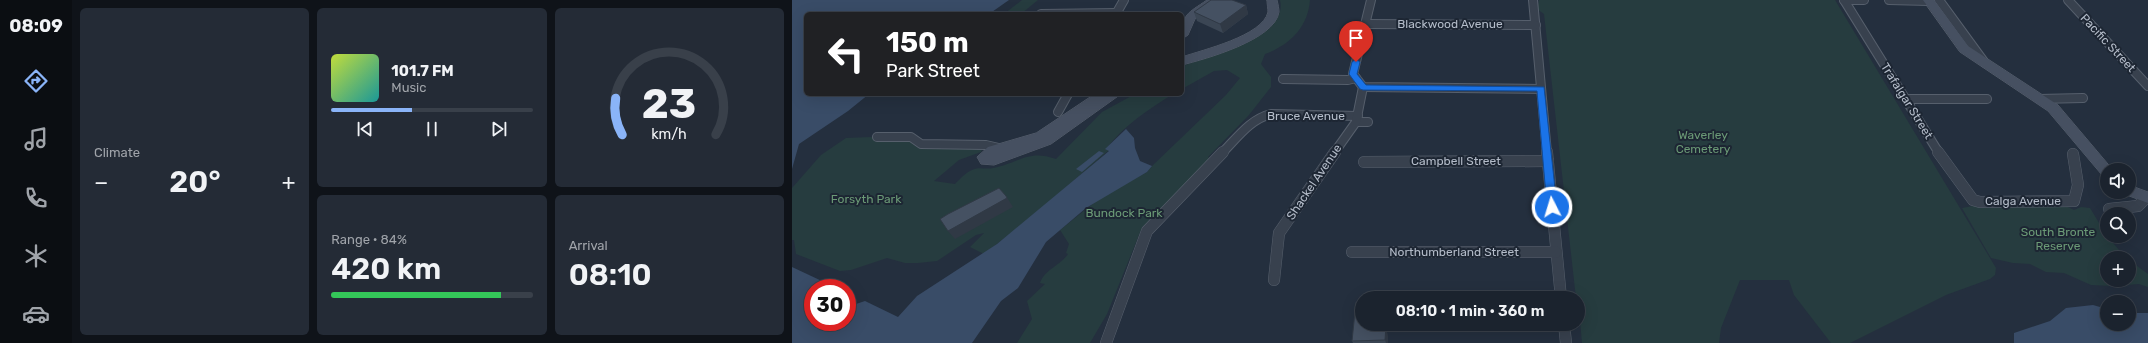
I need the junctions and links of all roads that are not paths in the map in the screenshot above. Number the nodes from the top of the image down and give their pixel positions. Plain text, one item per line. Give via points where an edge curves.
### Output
1 (1124, 0) edge
2 (1214, 0) edge
3 (1272, 0) edge
4 (1371, 0) edge
5 (1533, 0) edge
6 (1844, 0) edge
7 (1864, 0) edge
8 (1889, 0) edge
9 (1928, 0) edge
10 (1939, 0) edge
11 (2068, 0) edge
12 (1117, 12) edge
13 (1365, 24) junction
14 (1536, 25) junction
15 (1184, 31) edge
16 (1184, 60) edge
17 (1985, 63) junction
18 (1355, 76) junction
19 (1283, 79) dead end
20 (2148, 86) edge
21 (1363, 87) junction
22 (1541, 89) junction
23 (1067, 96) edge
24 (1101, 96) edge
25 (1111, 96) edge
26 (2039, 98) junction
27 (2083, 98) dead end
28 (1905, 99) junction
29 (1987, 99) dead end
30 (1058, 112) dead end
31 (1357, 119) junction
32 (1368, 122) dead end
33 (877, 137) dead end
34 (999, 148) junction
35 (2073, 154) dead end
36 (1364, 162) dead end
37 (1548, 162) junction
38 (2100, 163) edge
39 (2141, 195) edge
40 (1973, 200) joint
41 (2128, 207) edge
42 (1352, 252) dead end
43 (1556, 252) junction
44 (1274, 280) dead end
45 (1560, 291) edge
46 (1565, 331) edge
47 (1106, 343) edge
48 (1566, 343) edge

1 - 12 street
2 - 15 street via 1190,18
3 - 16 street via 1273,14 1259,32
4 - 13 street
5 - 14 street
6 - 7 street
6 - 28 street, Trafalgar Street
8 - 9 street
9 - 17 street via 1959,43
10 - 17 street
11 - 20 street, Pacific Street
13 - 14 street, Blackwood Avenue
13 - 18 street
14 - 22 street
17 - 26 street
18 - 19 street via 1348,80
18 - 21 street
21 - 22 street
21 - 31 street, Shackel Avenue
22 - 37 street
23 - 30 street
24 - 34 street via 1041,136
25 - 34 street via 1046,141 994,160 986,160 986,154
26 - 27 street
26 - 38 street via 2060,115
28 - 29 street
28 - 40 street, Trafalgar Street via 1946,166
31 - 32 street, Bruce Avenue
31 - 44 street, Shackel Avenue via 1279,234
31 - 47 street, Bruce Avenue via 1271,114 1254,120 1147,231
33 - 34 street via 911,137 920,144 986,145
35 - 40 street, Calga Avenue via 2078,176 2074,200
36 - 37 street, Campbell Street
37 - 43 street
39 - 41 street via 2138,206
42 - 43 street, Northumberland Street
43 - 45 street
46 - 48 street

